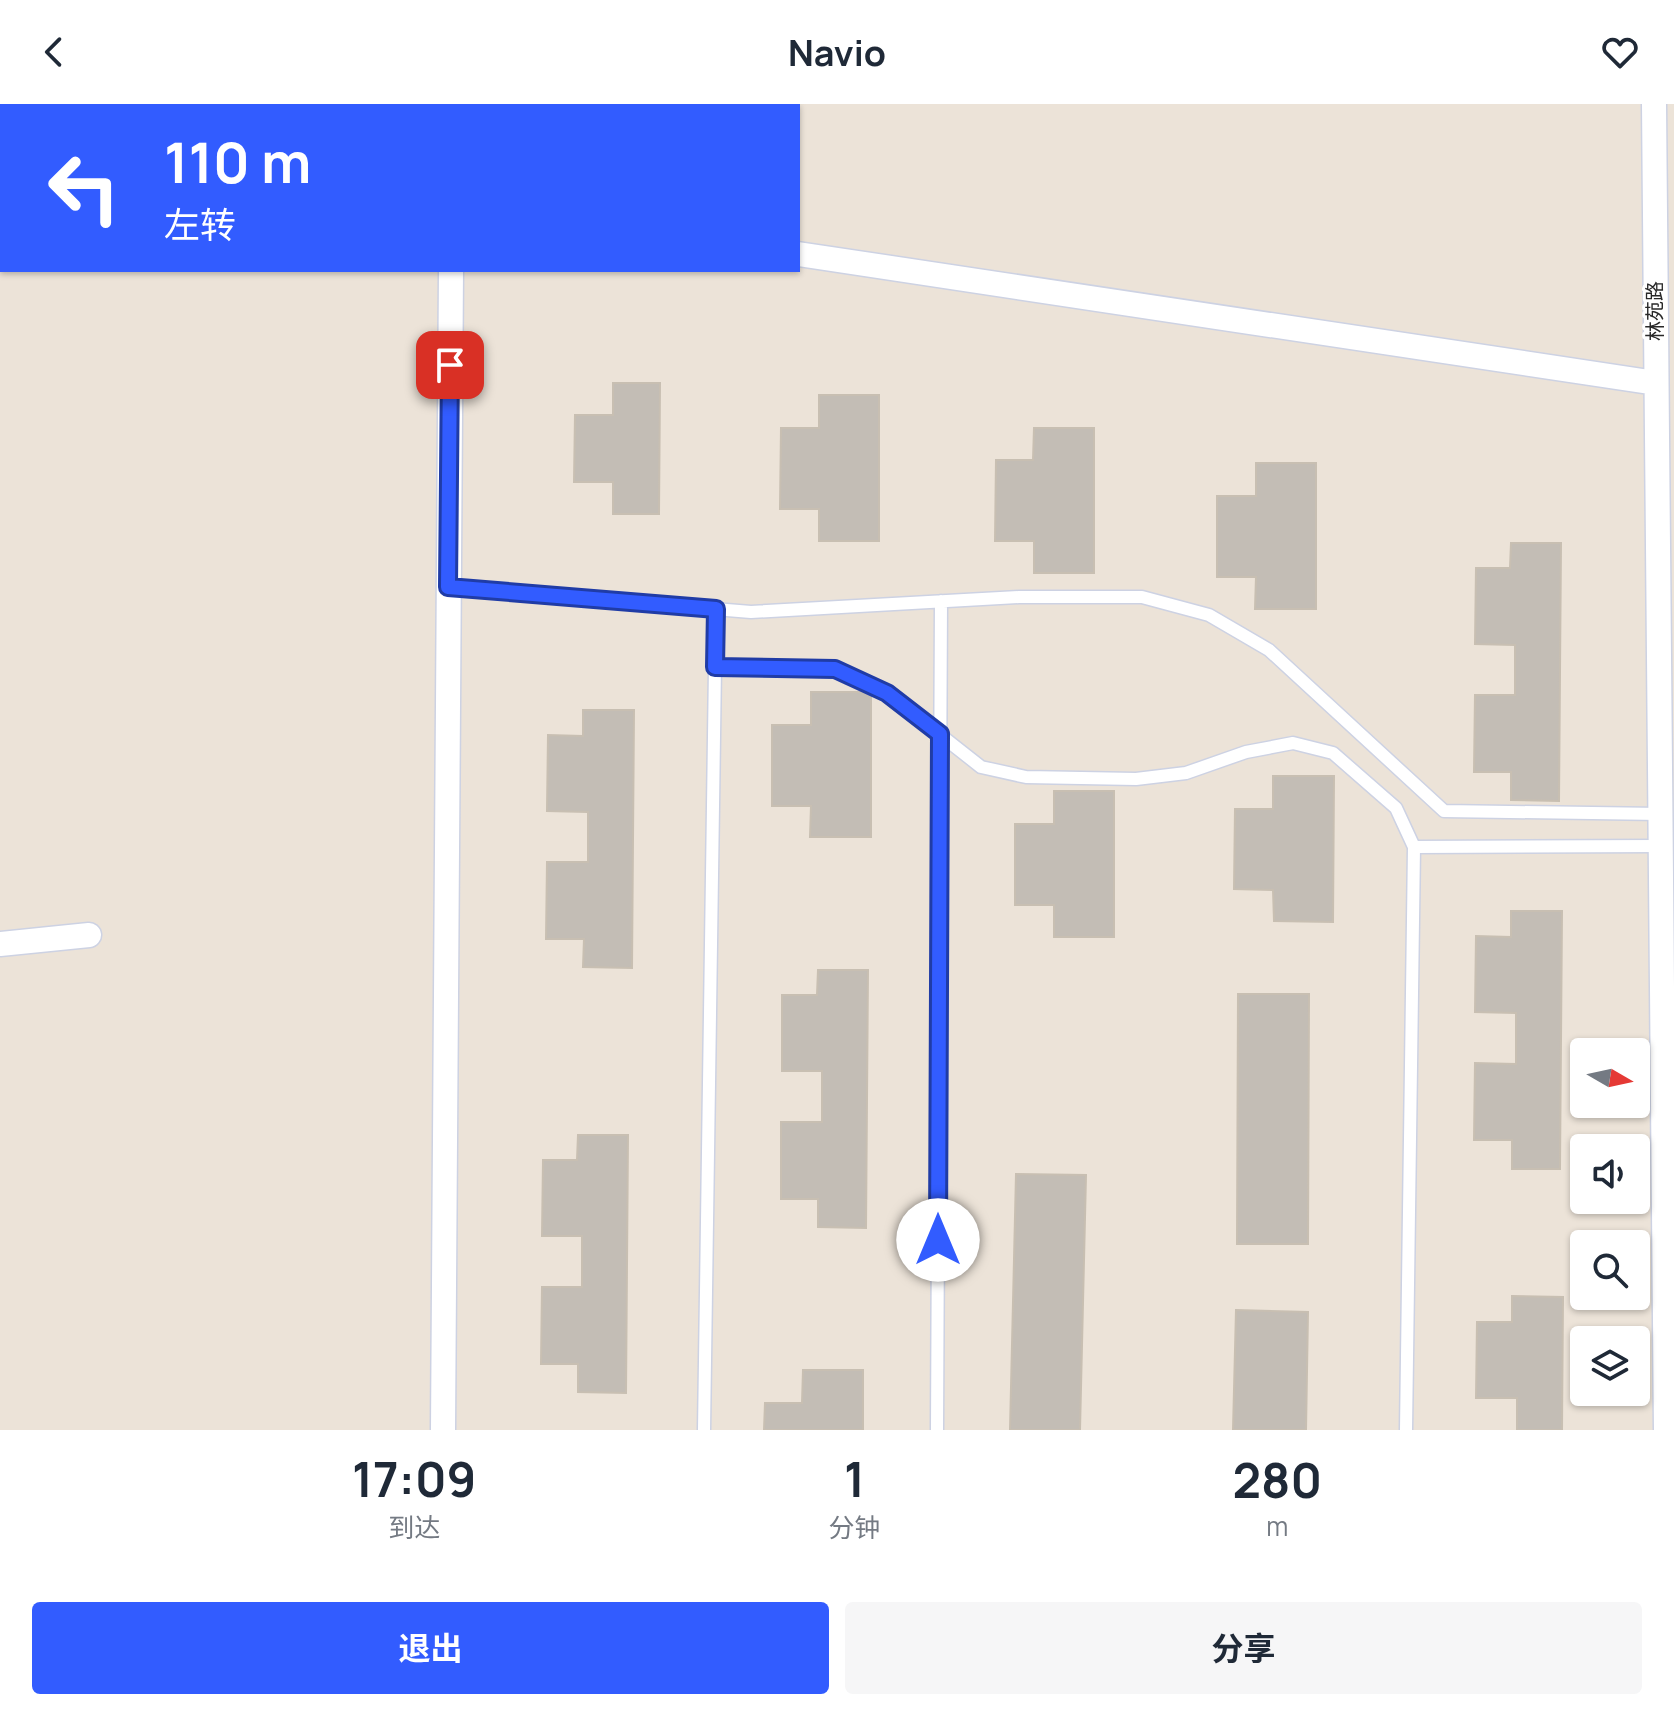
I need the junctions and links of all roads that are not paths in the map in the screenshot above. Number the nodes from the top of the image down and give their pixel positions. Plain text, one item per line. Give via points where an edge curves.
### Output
1 (1654, 104) edge
2 (800, 254) edge
3 (451, 272) edge
4 (1656, 383) junction
5 (448, 587) junction
6 (941, 601) junction
7 (716, 609) junction
8 (715, 667) junction
9 (940, 734) junction
10 (1660, 814) junction
11 (1660, 846) junction
12 (1414, 847) junction
13 (89, 935) dead end
14 (0, 944) edge
15 (443, 1430) edge
16 (704, 1430) edge
17 (937, 1430) edge
18 (1406, 1430) edge
19 (1666, 1430) edge

1 - 4 street, 林苑路
2 - 4 street
3 - 5 street
4 - 10 street, 林苑路
5 - 7 lane
5 - 15 street
6 - 7 lane via 751,612
6 - 9 lane
6 - 10 lane via 1142,597 1209,615 1269,650 1444,811
7 - 8 lane
8 - 9 lane via 835,669 887,693
8 - 16 lane
9 - 12 lane via 981,767 1026,777 1136,779 1186,773 1246,752 1293,743 1333,753 1396,808
9 - 17 lane
10 - 11 street, 林苑路
11 - 12 lane
11 - 19 street, 林苑路
12 - 18 lane
13 - 14 street

